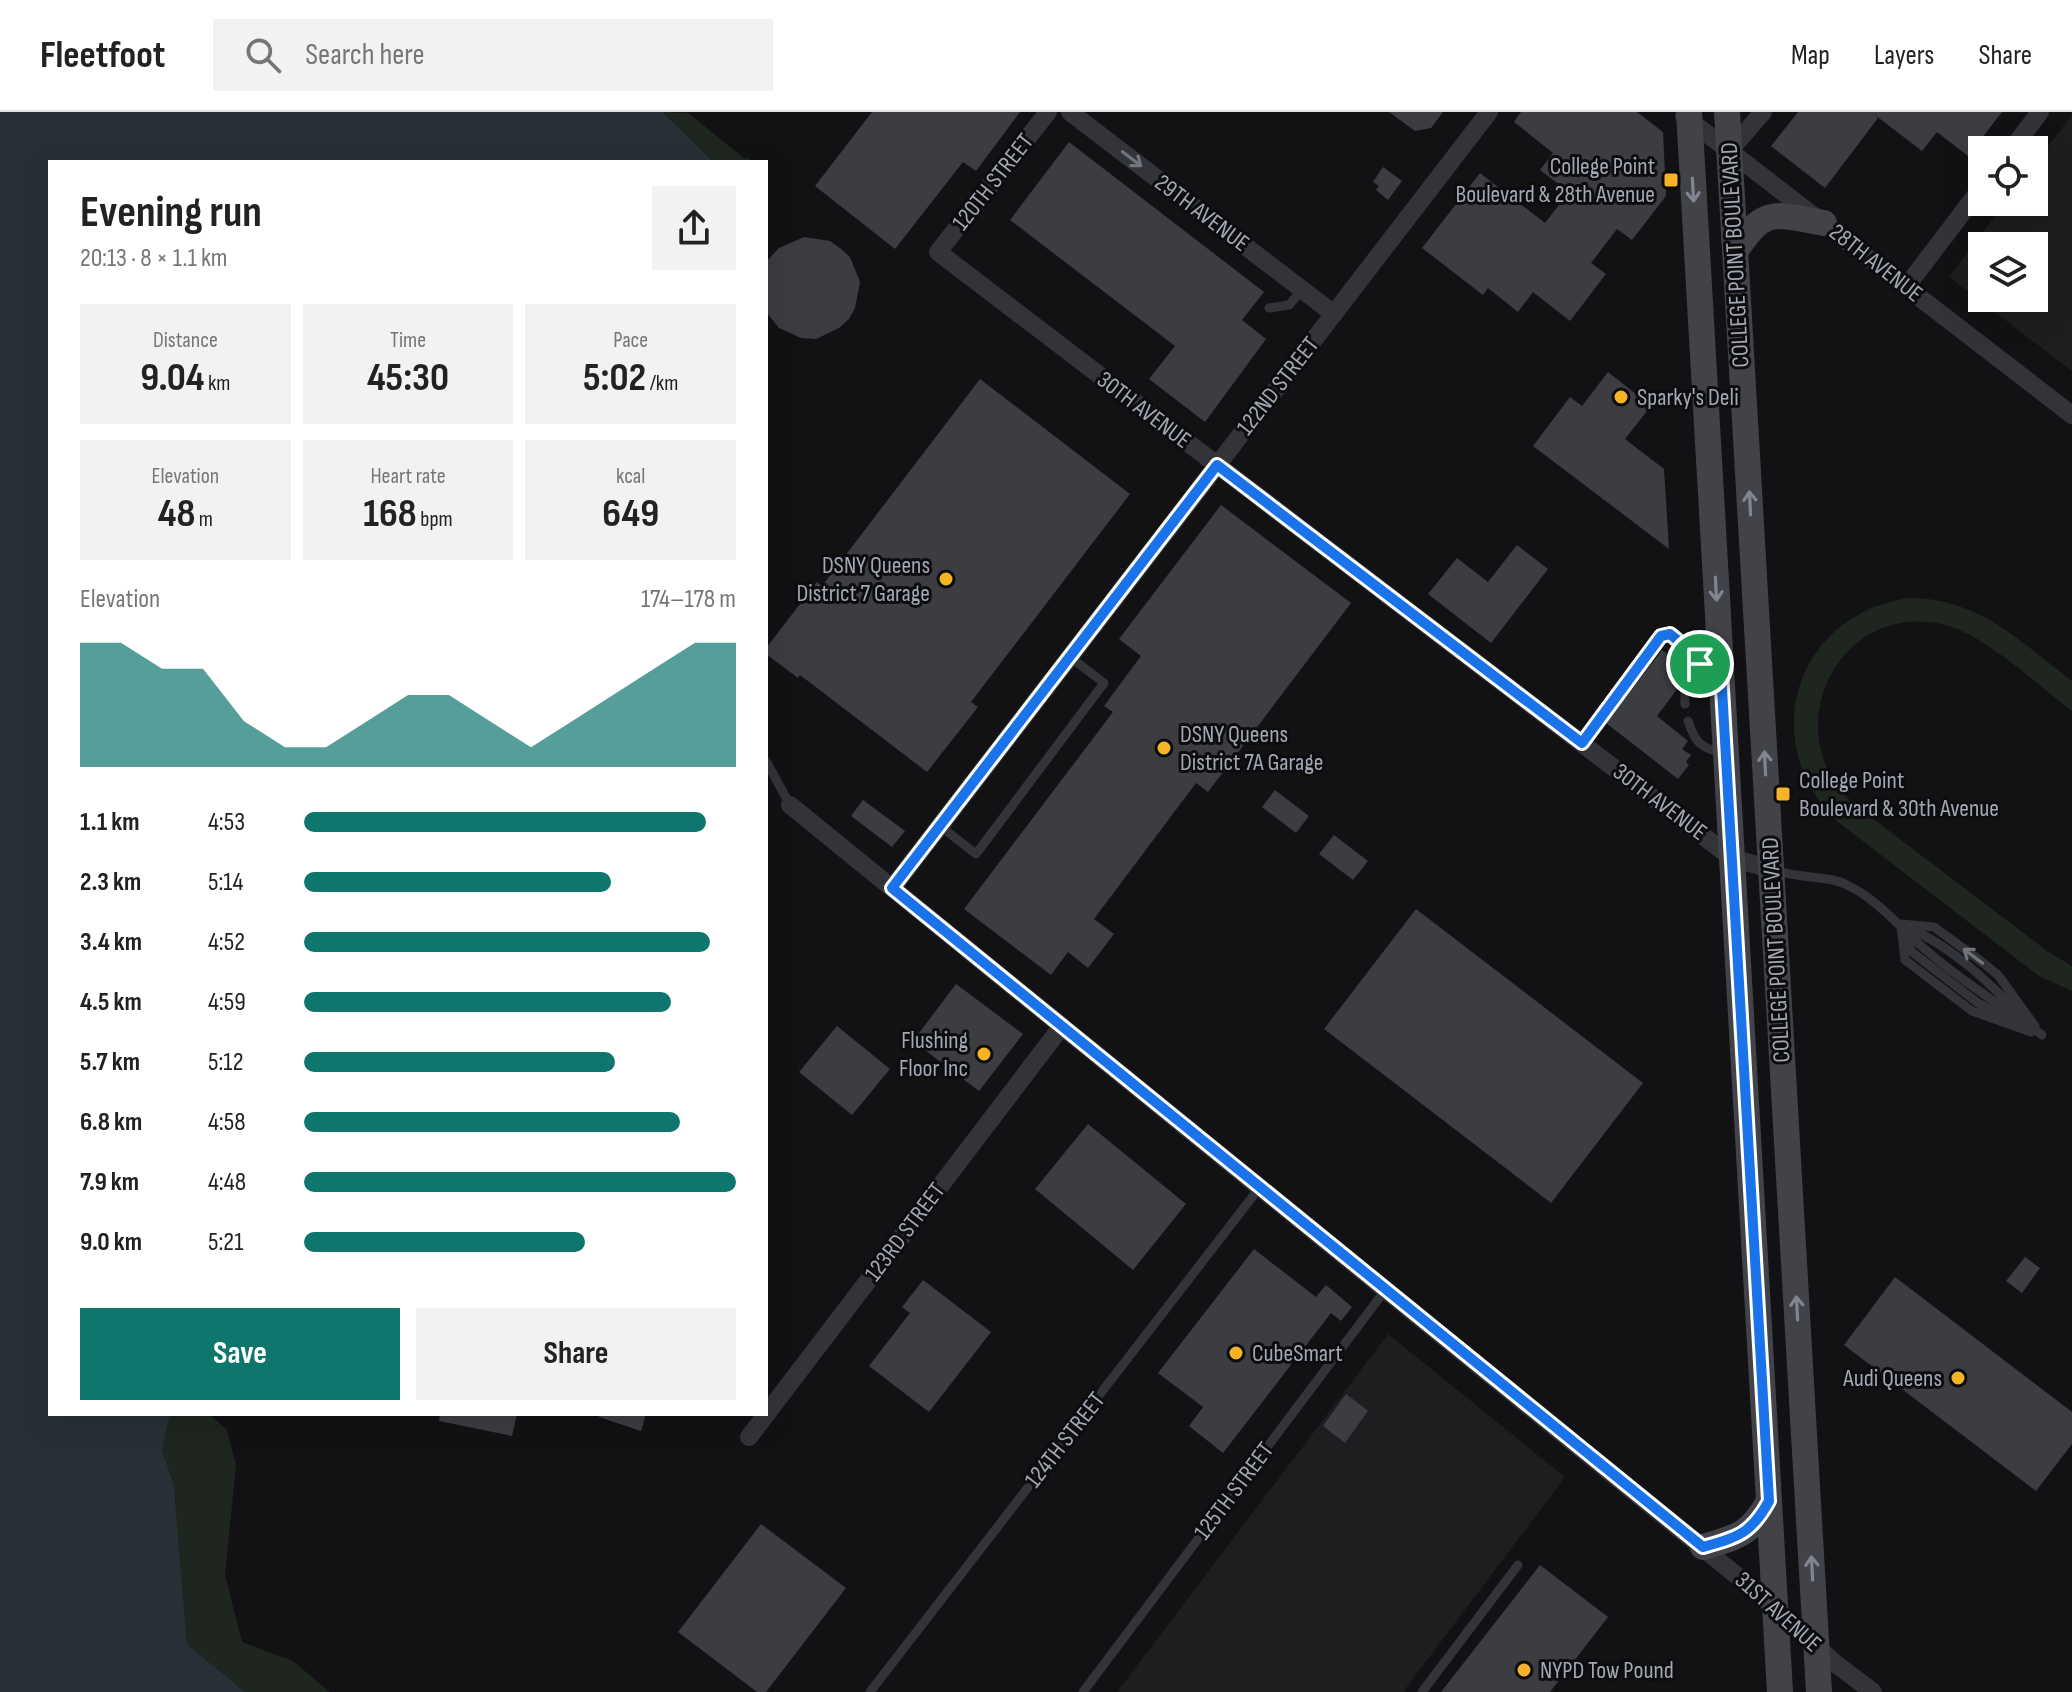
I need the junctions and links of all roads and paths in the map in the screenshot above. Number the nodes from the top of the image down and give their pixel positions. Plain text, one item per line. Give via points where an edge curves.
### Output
1 (1048, 112) edge
2 (1070, 112) edge
3 (1489, 112) edge
4 (1727, 112) edge
5 (1763, 112) edge
6 (2040, 112) edge
7 (1685, 115) edge
8 (2022, 136) edge
9 (1730, 150) junction
10 (1968, 205) edge
11 (1824, 223) junction
12 (938, 252) joint
13 (1735, 252) junction
14 (1906, 287) junction
15 (1302, 290) junction
16 (1269, 308) dead end
17 (1334, 314) junction
18 (2072, 415) edge
19 (1217, 465) junction
20 (1720, 654) junction
21 (1070, 657) junction
22 (1694, 669) junction
23 (1685, 704) dead end
24 (1688, 721) dead end
25 (1582, 743) junction
26 (1726, 754) junction
27 (768, 765) edge
28 (790, 805) joint
29 (940, 826) junction
30 (1732, 858) junction
31 (1771, 869) junction
32 (892, 888) junction
33 (1901, 924) junction
34 (1062, 1026) junction
35 (2042, 1035) junction
36 (1260, 1187) junction
37 (1386, 1289) junction
38 (768, 1412) edge
39 (765, 1416) edge
40 (749, 1437) dead end
41 (1769, 1501) junction
42 (1703, 1547) junction
43 (1518, 1565) dead end
44 (1776, 1609) junction
45 (1816, 1646) junction
46 (870, 1692) edge
47 (1083, 1692) edge
48 (1422, 1692) edge
49 (1780, 1692) edge
50 (1819, 1692) edge
51 (1873, 1692) edge

1 - 12 street, 120TH STREET
2 -> 15 street, 29TH AVENUE
3 - 17 street, 122ND STREET
4 - 9 main road, COLLEGE POINT BOULEVARD
5 - 9 street
6 - 8 street
7 - 9 street, 28TH AVENUE
7 -> 20 main road, COLLEGE POINT BOULEVARD
9 - 11 street, 28TH AVENUE
9 - 13 main road, COLLEGE POINT BOULEVARD
10 - 14 street
11 - 13 main road via 1781,215 1760,221
11 - 14 street, 28TH AVENUE
12 - 19 street, 30TH AVENUE
31 -> 13 main road, COLLEGE POINT BOULEVARD
14 - 18 street, 28TH AVENUE
15 - 16 lane via 1289,305
15 - 17 street, 29TH AVENUE
17 - 19 street, 122ND STREET
19 - 21 street, 122ND STREET
19 - 25 street, 30TH AVENUE
20 - 22 lane
20 - 26 main road, COLLEGE POINT BOULEVARD
21 - 29 street, 122ND STREET
21 - 29 lane via 1104,683 976,854
22 - 23 lane
22 - 25 lane via 1688,649 1670,634 1661,636
24 - 26 lane via 1703,748
25 - 30 street, 30TH AVENUE
26 - 30 main road, COLLEGE POINT BOULEVARD
27 - 28 lane
28 - 32 street, 31ST AVENUE
29 - 32 street, 122ND STREET
30 - 31 street
30 - 41 main road, COLLEGE POINT BOULEVARD
31 - 33 lane via 1848,885
45 -> 31 main road, COLLEGE POINT BOULEVARD
32 - 34 street, 31ST AVENUE
33 - 35 lane via 1919,944
35 -> 33 lane via 1998,975 1982,962 1934,927
33 - 35 lane via 1905,960 1972,1011
34 - 36 street, 31ST AVENUE
34 - 38 street, 123RD STREET
36 - 37 street, 31ST AVENUE
36 - 46 lane, 124TH STREET
37 - 42 street, 31ST AVENUE
37 - 47 lane, 125TH STREET
39 - 40 street, 123RD STREET
41 - 42 main road via 1741,1536
41 - 44 main road, COLLEGE POINT BOULEVARD
42 - 44 street, 31ST AVENUE
43 - 48 lane
44 - 45 street, 31ST AVENUE
44 - 49 main road, COLLEGE POINT BOULEVARD
45 - 50 main road, COLLEGE POINT BOULEVARD
45 - 51 street, 31ST AVENUE

